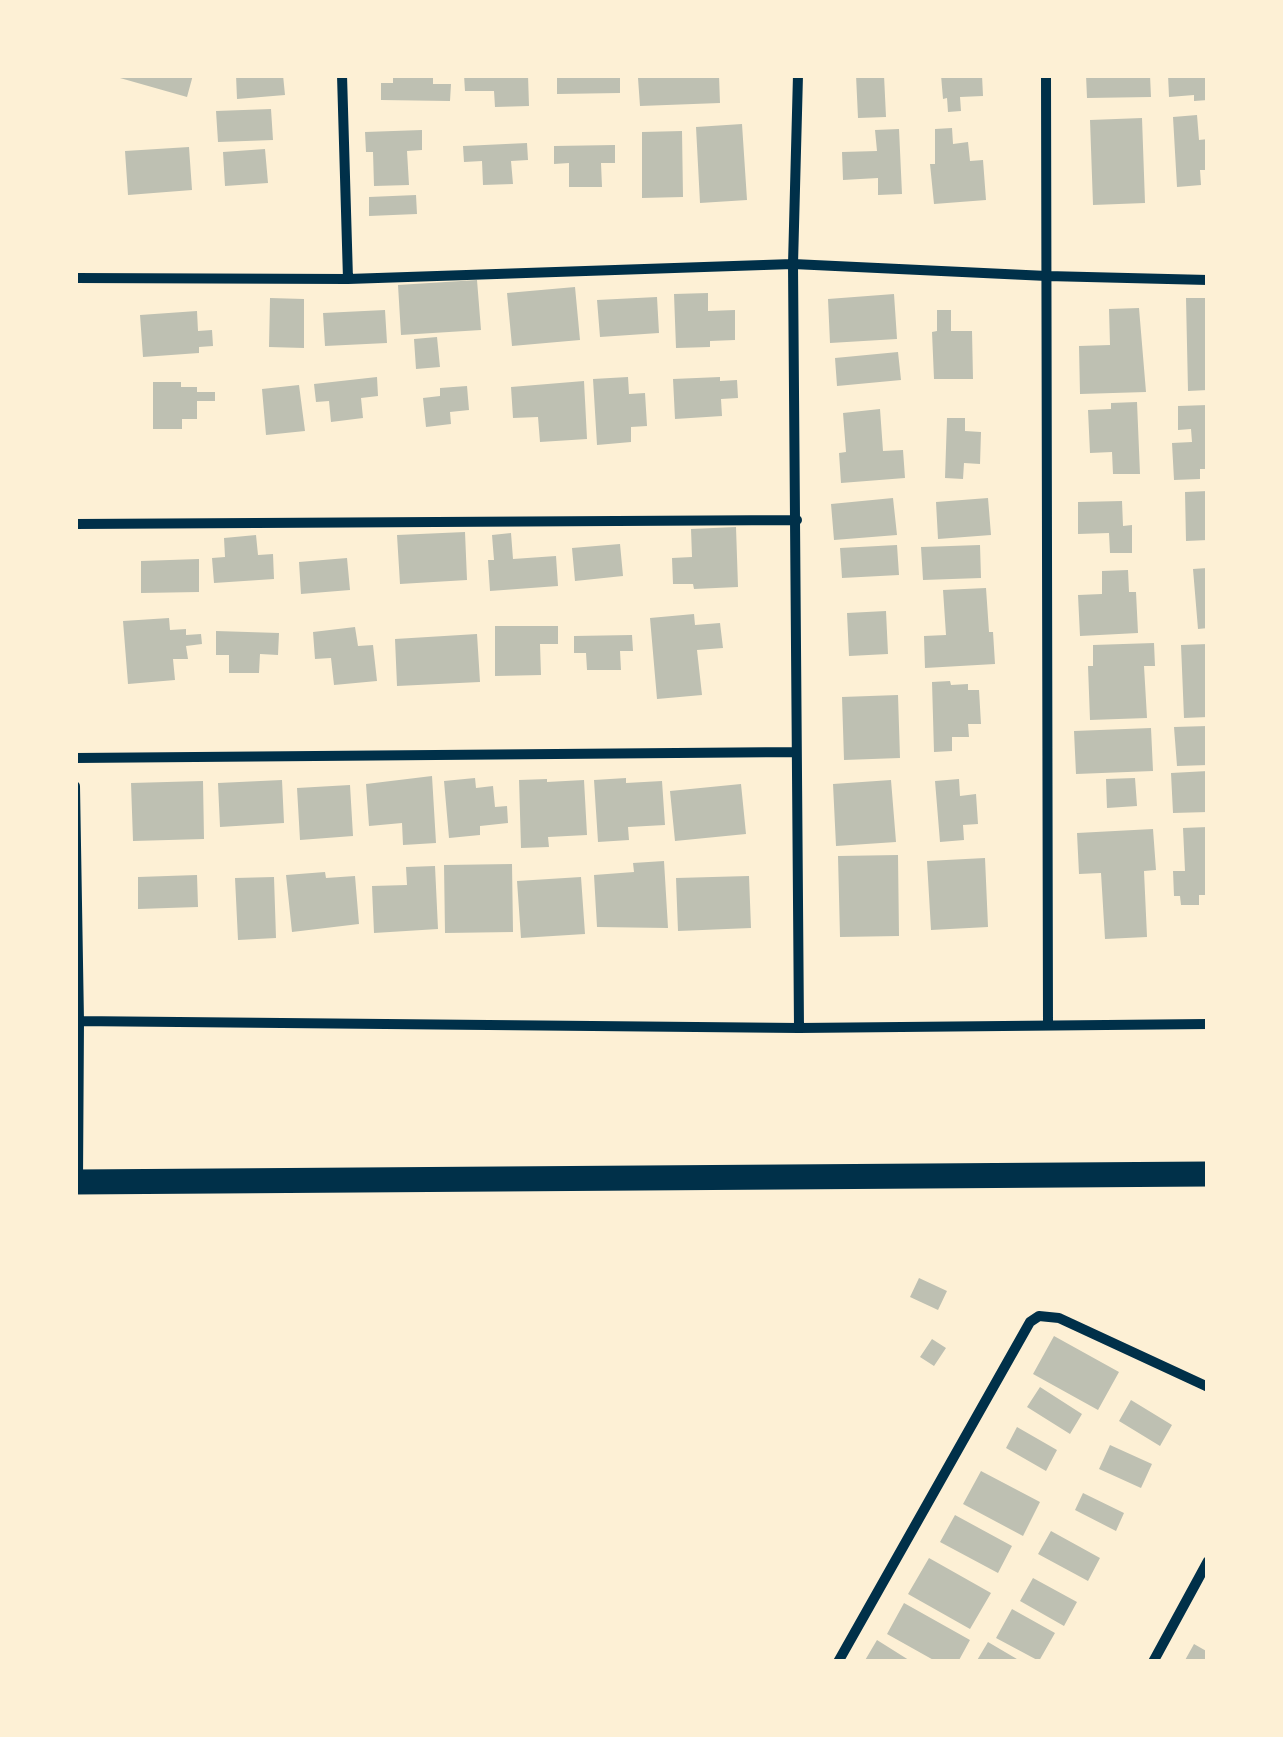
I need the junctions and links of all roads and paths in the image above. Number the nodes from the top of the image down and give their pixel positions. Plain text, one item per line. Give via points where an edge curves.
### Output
1 (342, 75) edge
2 (798, 75) edge
3 (1046, 75) edge
4 (793, 264) junction
5 (1047, 276) junction
6 (75, 278) edge
7 (348, 279) junction
8 (1208, 280) edge
9 (797, 520) junction
10 (75, 524) edge
11 (796, 752) junction
12 (75, 758) edge
13 (75, 786) edge
14 (77, 1021) edge
15 (1208, 1024) edge
16 (1048, 1025) junction
17 (799, 1028) junction
18 (1208, 1174) edge
19 (76, 1182) edge
20 (1208, 1387) edge
21 (1208, 1561) edge
22 (838, 1662) edge
23 (1154, 1662) edge

1 - 7 street
2 - 4 street
3 - 5 street
4 - 5 street
4 - 7 street
4 - 9 street
5 - 8 street
5 - 16 street
6 - 7 street
9 - 10 street
9 - 11 street
11 - 12 street
11 - 17 street
13 - 14 street
14 - 17 street
14 - 19 street
15 - 16 street
16 - 17 street
18 - 19 main road
20 - 22 street via 1060,1318 1030,1322
21 - 23 street

